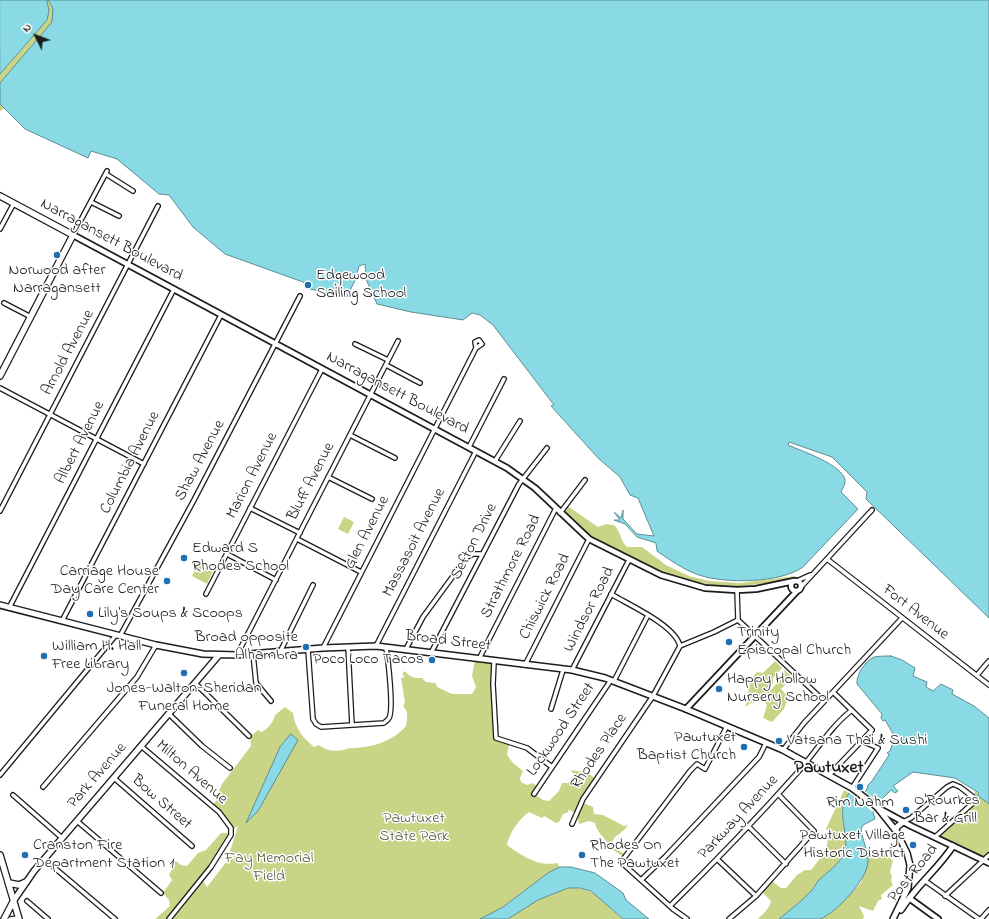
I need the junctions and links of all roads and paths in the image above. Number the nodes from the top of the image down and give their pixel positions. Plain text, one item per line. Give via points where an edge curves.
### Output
1 (133, 191) dead end
2 (0, 196) edge
3 (91, 202) junction
4 (14, 203) junction
5 (158, 206) dead end
6 (119, 216) dead end
7 (0, 229) edge
8 (73, 235) junction
9 (128, 265) junction
10 (174, 290) junction
11 (300, 296) dead end
12 (4, 303) dead end
13 (221, 315) junction
14 (31, 317) junction
15 (398, 341) dead end
16 (275, 344) junction
17 (355, 344) dead end
18 (476, 348) dead end
19 (388, 360) junction
20 (386, 365) junction
21 (322, 369) junction
22 (0, 376) edge
23 (504, 379) dead end
24 (420, 384) dead end
25 (0, 388) edge
26 (370, 395) junction
27 (50, 414) junction
28 (520, 421) dead end
29 (434, 429) junction
30 (350, 435) junction
31 (96, 439) junction
32 (469, 447) junction
33 (547, 448) dead end
34 (476, 451) junction
35 (395, 458) dead end
36 (495, 461) junction
37 (144, 464) junction
38 (328, 477) junction
39 (523, 479) junction
40 (585, 480) dead end
41 (372, 500) dead end
42 (250, 508) junction
43 (556, 508) junction
44 (872, 510) dead end
45 (0, 511) edge
46 (560, 513) junction
47 (300, 533) junction
48 (297, 539) junction
49 (589, 539) junction
50 (227, 554) junction
51 (482, 554) junction
52 (826, 559) junction
53 (629, 560) junction
54 (361, 572) junction
55 (814, 572) junction
56 (276, 580) junction
57 (795, 581) junction
58 (313, 585) dead end
59 (780, 585) junction
60 (791, 588) junction
61 (799, 589) junction
62 (737, 590) junction
63 (206, 594) dead end
64 (611, 594) junction
65 (789, 598) junction
66 (0, 605) edge
67 (9, 608) junction
68 (648, 615) junction
69 (902, 618) junction
70 (738, 620) junction
71 (62, 621) junction
72 (118, 635) junction
73 (755, 635) junction
74 (156, 644) junction
75 (376, 646) junction
76 (680, 646) junction
77 (348, 647) junction
78 (323, 648) junction
79 (386, 648) junction
80 (406, 649) junction
81 (308, 650) junction
82 (280, 652) junction
83 (431, 653) junction
84 (253, 654) junction
85 (219, 655) junction
86 (237, 655) junction
87 (479, 659) junction
88 (989, 661) edge
89 (494, 662) junction
90 (525, 665) junction
91 (563, 670) junction
92 (572, 670) junction
93 (977, 675) junction
94 (612, 681) junction
95 (195, 683) junction
96 (989, 685) edge
97 (833, 692) junction
98 (653, 696) junction
99 (272, 701) dead end
100 (824, 701) junction
101 (550, 709) dead end
102 (686, 709) junction
103 (852, 710) junction
104 (169, 714) junction
105 (352, 725) junction
106 (727, 726) junction
107 (249, 736) dead end
108 (862, 741) junction
109 (766, 743) junction
110 (141, 746) junction
111 (783, 750) junction
112 (807, 762) junction
113 (552, 767) junction
114 (230, 768) dead end
115 (830, 774) junction
116 (0, 775) edge
117 (114, 778) junction
118 (43, 787) dead end
119 (853, 788) junction
120 (13, 794) dead end
121 (534, 794) dead end
122 (778, 794) junction
123 (876, 807) junction
124 (77, 821) junction
125 (903, 822) junction
126 (572, 824) dead end
127 (748, 826) junction
128 (896, 831) junction
129 (935, 837) junction
130 (62, 838) junction
131 (192, 846) dead end
132 (953, 846) junction
133 (0, 855) edge
134 (989, 855) edge
135 (44, 859) junction
136 (717, 859) junction
137 (984, 860) junction
138 (989, 863) edge
139 (786, 864) junction
140 (641, 880) junction
141 (924, 880) junction
142 (26, 882) junction
143 (9, 883) junction
144 (161, 893) dead end
145 (756, 896) junction
146 (907, 896) junction
147 (945, 896) junction
148 (14, 900) junction
149 (27, 901) dead end
150 (670, 906) junction
151 (989, 910) edge
152 (19, 918) edge
153 (4, 919) edge
154 (10, 919) edge
155 (48, 919) edge
156 (115, 919) edge
157 (169, 919) edge
158 (687, 919) edge
159 (729, 919) edge
160 (894, 919) edge
161 (938, 919) edge
162 (980, 919) edge

1 - 3 street via 106,172
2 - 4 main road, Narragansett Boulevard
3 - 6 street
3 - 8 street
4 - 7 street
4 - 8 main road, Narragansett Boulevard
5 - 9 street, Arnold Avenue
8 - 9 street, Narragansett Boulevard
8 - 14 main road
9 - 10 street, Narragansett Boulevard
9 - 27 street, Arnold Avenue
10 - 13 street, Narragansett Boulevard
10 - 31 street, Albert Avenue
11 - 16 street, Shaw Avenue
12 - 14 street
13 - 16 street, Narragansett Boulevard
13 - 37 street, Columbia Avenue
14 - 22 main road
15 - 19 street, Bluff Avenue
16 - 21 street, Narragansett Boulevard
16 - 72 street, Shaw Avenue via 194,500
17 - 19 street
18 - 29 street, Glen Avenue
19 - 20 street, Bluff Avenue
20 - 24 street
20 - 26 street, Bluff Avenue
21 - 26 street, Narragansett Boulevard
21 - 42 street, Marion Avenue
23 - 32 street
25 - 27 street
26 - 29 street, Narragansett Boulevard
26 - 30 street, Bluff Avenue
27 - 31 street
27 - 45 street, Arnold Avenue
28 - 36 street
29 - 32 street, Narragansett Boulevard
29 - 54 street, Glen Avenue
30 - 35 street
30 - 38 street, Bluff Avenue
31 - 37 street
31 - 67 street, Albert Avenue
32 - 34 street, Narragansett Boulevard
33 - 39 street, Sefton Drive
34 - 36 street, Narragansett Boulevard
34 - 75 street, Massasoit Avenue
36 - 39 street, Narragansett Boulevard
37 - 71 street, Columbia Avenue
38 - 41 street
38 - 47 street, Bluff Avenue
39 - 43 street, Narragansett Boulevard
39 - 51 street, Sefton Drive
40 - 46 street
42 - 47 street
42 - 50 street, Marion Avenue
43 - 46 street, Narragansett Boulevard
43 - 87 street, Strathmore Road
44 - 52 street
46 - 49 street, Narragansett Boulevard
47 - 48 street, Bluff Avenue
48 - 54 street
48 - 56 street, Bluff Avenue
49 - 53 street, Narragansett Boulevard
49 - 90 street, Chiswick Road
50 - 56 street
50 - 63 street, Marion Avenue
51 - 80 street via 467,557 422,617
51 - 83 street, Sefton Drive
52 - 55 street
52 - 69 street, Fort Avenue
53 - 62 street, Narragansett Boulevard via 690,585
53 - 64 street, Windsor Road
54 - 78 street, Glen Avenue
55 - 57 street via 805,579
55 - 61 street
56 - 86 street, Bluff Avenue
57 - 59 street, Narragansett Boulevard
57 - 60 street
57 - 61 street via 800,583
58 - 82 street
59 - 60 street, Narragansett Boulevard
59 - 62 street, Narragansett Boulevard
60 - 61 street, Narragansett Boulevard
60 - 65 street
61 - 65 street
62 - 70 street
64 - 68 street
64 - 92 street, Windsor Road
65 - 73 street
66 - 67 main road, Broad Street
67 - 71 main road, Broad Street
68 - 76 street via 673,632
68 - 94 street, Lockwood Street
69 - 93 street, Fort Avenue
69 - 97 street
70 - 73 street
70 - 76 street
71 - 72 main road, Broad Street
72 - 74 main road, Broad Street
72 - 116 street, Shaw Avenue
73 - 100 street
73 - 102 street
74 - 85 main road, Broad Street
74 - 118 street via 137,677
75 - 77 main road, Broad Street
75 - 79 main road, Broad Street
76 - 98 street, Rhodes Place
77 - 78 main road, Broad Street
77 - 105 street
78 - 81 main road, Broad Street
79 - 80 main road, Broad Street
79 - 105 street via 391,714 389,719 384,723
80 - 83 main road, Broad Street
81 - 82 main road, Broad Street
81 - 105 street via 315,722 321,727
82 - 84 main road, Broad Street
83 - 87 main road, Broad Street
84 - 86 main road, Broad Street
84 - 99 street via 256,683
85 - 86 main road, Broad Street
85 - 95 main road, Park Avenue
87 - 89 main road, Broad Street
88 - 93 street
89 - 90 main road, Broad Street
89 - 113 street via 496,738 527,748
90 - 91 main road, Broad Street
91 - 92 main road, Broad Street
91 - 101 street
92 - 94 main road, Broad Street
93 - 96 street, Fort Avenue
94 - 98 main road, Broad Street
94 - 113 street, Lockwood Street
95 - 104 main road, Park Avenue
95 - 107 street
97 - 100 street
97 - 103 street
98 - 102 main road, Broad Street
98 - 126 street, Rhodes Place via 583,799
100 - 111 street
102 - 106 main road, Broad Street
103 - 108 street via 872,730
103 - 112 street, Parkway Avenue
104 - 110 main road, Park Avenue
104 - 114 street via 198,743
106 - 109 main road, Broad Street
106 - 140 street via 705,769 697,764 693,767 621,862
108 - 115 street
108 - 119 street via 878,748
109 - 111 main road, Broad Street
109 - 140 street via 762,753 751,766
110 - 117 main road, Park Avenue
110 - 157 street, Milton Avenue via 207,802 225,819 230,828 231,835 211,867
111 - 112 main road, Broad Street
112 - 115 main road, Broad Street
112 - 122 street, Parkway Avenue
113 - 121 street, Lockwood Street
115 - 119 main road, Broad Street
117 - 124 main road, Park Avenue
117 - 131 street, Bow Street
119 - 123 main road, Broad Street
120 - 130 street
122 - 127 street, Parkway Avenue
122 - 139 street via 814,831
123 - 125 street
123 - 128 main road, Post Road
124 - 130 main road, Park Avenue
124 - 144 street
125 - 128 main road via 897,826
125 - 129 street
125 - 129 street via 951,785 960,787 975,800
127 - 136 street, Parkway Avenue
127 - 139 street
128 - 146 main road, Post Road via 910,865
129 - 132 street
130 - 135 main road, Park Avenue
132 - 137 street
132 - 141 main road, Post Road
133 - 143 main road
134 - 137 street
135 - 142 main road, Park Avenue
135 - 156 street
136 - 145 street
136 - 150 street, Parkway Avenue
137 - 138 street
137 - 147 street
139 - 145 street
140 - 150 street
141 - 146 main road, Post Road
141 - 147 street
142 - 143 main road via 18,885
142 - 148 main road, Park Avenue
143 - 148 main road
145 - 159 street
146 - 160 main road, Post Road
146 - 161 street
147 - 162 street
148 - 152 main road
148 - 153 main road, Park Avenue
149 - 155 street
150 - 158 street
151 - 162 street
152 - 154 street

